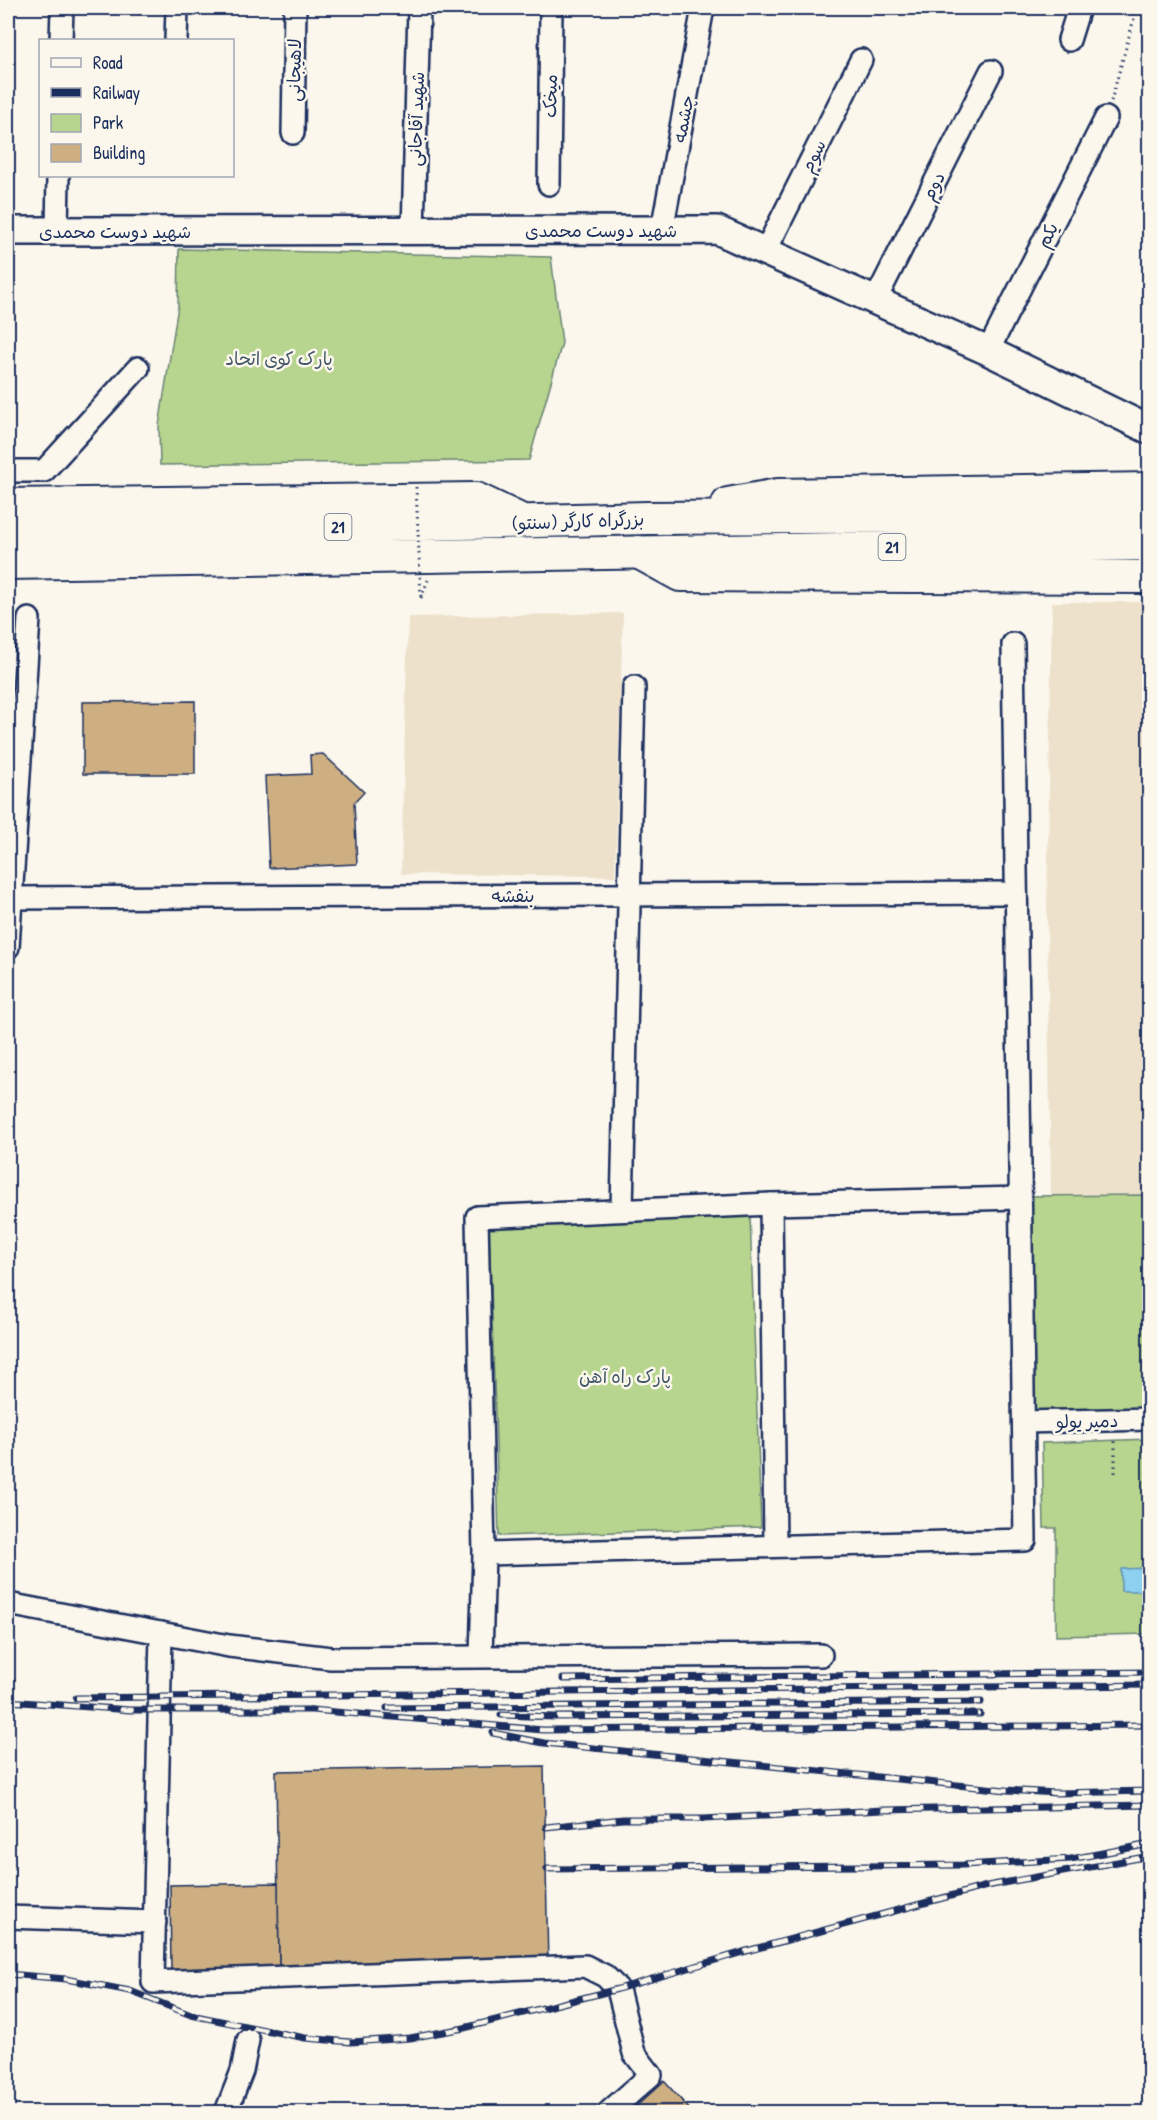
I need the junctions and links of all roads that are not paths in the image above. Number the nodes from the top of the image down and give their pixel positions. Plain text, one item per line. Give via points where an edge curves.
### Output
1 (62, 8) edge
2 (177, 8) edge
3 (295, 8) edge
4 (419, 8) edge
5 (551, 8) edge
6 (703, 8) edge
7 (1079, 8) edge
8 (61, 39) edge
9 (176, 39) edge
10 (1070, 40) dead end
11 (861, 60) dead end
12 (991, 71) dead end
13 (1106, 118) road end
14 (292, 133) dead end
15 (58, 177) edge
16 (549, 184) dead end
17 (662, 230) junction
18 (8, 231) edge
19 (57, 231) junction
20 (413, 231) junction
21 (765, 252) junction
22 (875, 301) junction
23 (988, 351) junction
24 (138, 368) dead end
25 (1149, 430) edge
26 (8, 471) edge
27 (44, 471) junction
28 (1149, 489) edge
29 (45, 504) junction
30 (8, 505) edge
31 (1149, 515) edge
32 (647, 518) junction
33 (525, 522) junction
34 (8, 535) edge
35 (1149, 544) edge
36 (634, 550) junction
37 (8, 563) edge
38 (1149, 577) edge
39 (28, 619) dead end
40 (1012, 644) dead end
41 (634, 687) dead end
42 (15, 712) edge
43 (12, 798) edge
44 (1016, 893) junction
45 (629, 895) junction
46 (9, 898) edge
47 (8, 946) edge
48 (1020, 1198) junction
49 (771, 1204) junction
50 (622, 1210) junction
51 (1149, 1419) edge
52 (1024, 1422) junction
53 (775, 1546) junction
54 (484, 1554) junction
55 (8, 1604) edge
56 (161, 1633) junction
57 (821, 1654) dead end
58 (481, 1656) junction
59 (8, 1917) edge
60 (154, 1922) junction
61 (248, 2040) dead end
62 (226, 2112) edge
63 (609, 2112) edge

1 - 8 street
2 - 9 street
3 - 14 street, لاهیجانی
4 - 20 street, شهید آقاجانی
5 - 16 street, میخک
6 - 17 street, چشمه
7 - 10 street
11 - 21 street, سوم
12 - 22 street, دوم
13 - 23 street, یکم
15 - 19 street
17 - 20 main road, شهید دوست محمدی
17 - 21 main road, شهید دوست محمدی via 717,230
18 - 19 main road, شهید دوست محمدی
19 - 20 main road, شهید دوست محمدی
21 - 22 main road, شهید دوست محمدی
22 - 23 main road, شهید دوست محمدی
23 - 25 main road, شهید دوست محمدی
24 - 27 street
26 - 27 street
27 - 29 street
28 - 32 highway, 21 via 777,495
29 - 30 highway
29 - 33 highway via 476,499
31 - 32 highway, بزرگراه کارگر (سنتو) / 21
32 - 33 highway, بزرگراه کارگر (سنتو) / 21
33 - 34 highway, بزرگراه کارگر (سنتو) / 21
35 - 36 highway, بزرگراه کارگر (سنتو) / 21
36 - 37 highway, بزرگراه کارگر (سنتو) / 21
36 - 38 highway via 680,575
39 - 42 street
40 - 44 street
41 - 45 street
42 - 43 street
43 - 46 street
44 - 45 street, بنفشه
44 - 48 street
45 - 46 street, بنفشه
45 - 50 street
46 - 47 street
48 - 49 street
48 - 52 street
49 - 50 street
49 - 53 street
50 - 54 street via 477,1217
51 - 52 street, دمیر یولو
52 - 53 street via 1025,1540
53 - 54 street
54 - 58 street
55 - 56 street
56 - 58 street via 331,1658
56 - 60 street
57 - 58 street
59 - 60 street
60 - 63 street via 153,1982 585,1966 605,1976 618,1989 634,2053 651,2075
61 - 62 street via 243,2071

